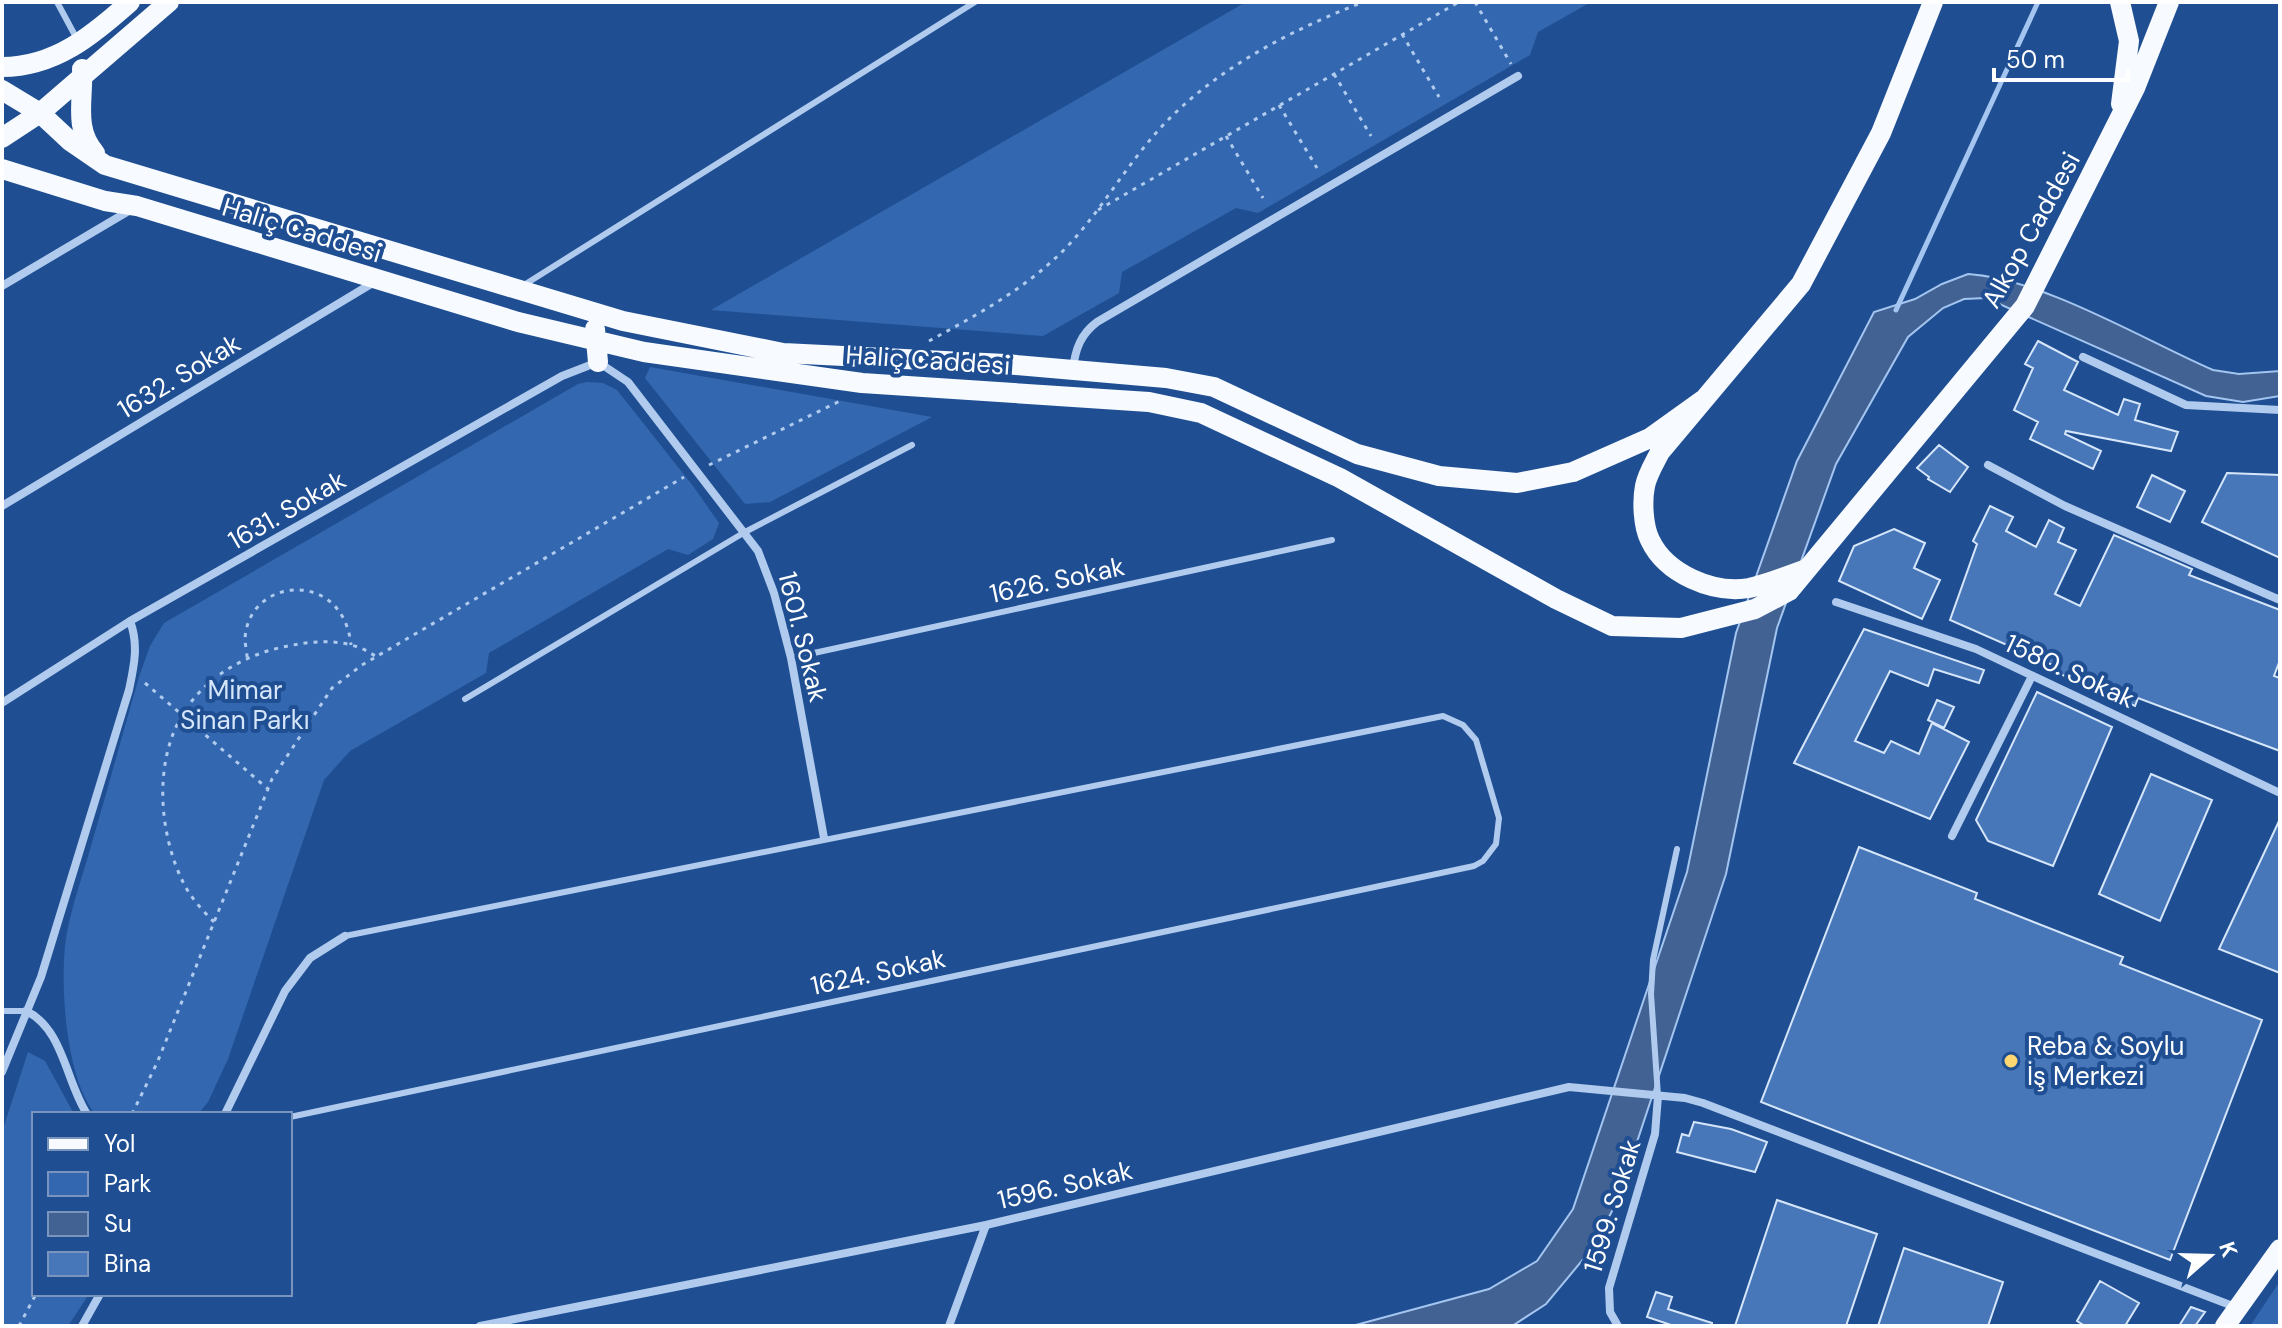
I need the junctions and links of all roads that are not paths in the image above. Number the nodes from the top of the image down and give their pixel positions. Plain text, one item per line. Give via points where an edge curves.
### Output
1 (57, 2) edge
2 (130, 2) edge
3 (169, 2) edge
4 (975, 2) edge
5 (2120, 2) edge
6 (2169, 2) edge
7 (1933, 4) edge
8 (80, 44) junction
9 (2, 67) edge
10 (82, 76) junction
11 (1518, 76) road end
12 (2, 90) edge
13 (40, 113) junction
14 (2119, 120) junction
15 (2, 138) edge
16 (105, 165) junction
17 (2, 169) edge
18 (153, 179) junction
19 (137, 206) junction
20 (377, 281) junction
21 (2, 286) edge
22 (518, 289) junction
23 (595, 313) junction
24 (595, 341) junction
25 (2083, 357) dead end
26 (598, 362) junction
27 (1073, 370) junction
28 (1703, 400) junction
29 (2280, 410) edge
30 (912, 445) dead end
31 (1988, 465) dead end
32 (2, 506) edge
33 (745, 532) junction
34 (1332, 540) dead end
35 (1807, 569) junction
36 (2280, 600) edge
37 (1836, 602) dead end
38 (130, 621) junction
39 (791, 658) junction
40 (2032, 676) junction
41 (465, 699) dead end
42 (2, 703) edge
43 (2280, 793) edge
44 (1952, 836) dead end
45 (824, 838) junction
46 (1677, 849) dead end
47 (345, 936) joint
48 (2, 1011) edge
49 (26, 1011) junction
50 (2, 1072) edge
51 (1658, 1096) junction
52 (86, 1112) edge
53 (226, 1112) edge
54 (292, 1117) edge
55 (986, 1225) junction
56 (2280, 1249) edge
57 (99, 1296) edge
58 (2239, 1308) junction
59 (82, 1326) edge
60 (480, 1326) edge
61 (949, 1326) edge
62 (1618, 1326) edge
63 (2225, 1326) edge

1 - 8 lane
2 - 8 main road
3 - 10 main road
4 - 22 lane
5 - 14 main road via 2129,41
6 - 14 main road, Alkop Caddesi
7 - 28 main road via 1881,133 1801,284
8 - 9 main road via 46,60
8 - 10 main road
10 - 13 main road
10 - 16 main road via 82,133
11 - 27 street via 1097,322 1078,345
12 - 13 main road, Haliç Caddesi
13 - 15 main road
13 - 16 main road, Haliç Caddesi
14 - 35 main road, Alkop Caddesi via 2025,306
16 - 18 main road, Haliç Caddesi
17 - 19 main road, Haliç Caddesi
18 - 19 main road
18 - 22 main road, Haliç Caddesi
19 - 20 main road, Haliç Caddesi
19 - 21 street
20 - 24 main road, Haliç Caddesi
20 - 32 street, 1632. Sokak
22 - 23 main road, Haliç Caddesi
23 - 24 main road
23 - 27 main road, Haliç Caddesi via 783,353
24 - 26 main road
24 - 35 main road, Haliç Caddesi via 849,381 1149,402 1201,413 1340,478 1612,626 1681,628 1729,617 1789,591
25 - 29 street via 2186,405
26 - 33 street, 1601. Sokak via 628,382
26 - 38 street, 1631. Sokak via 562,376
27 - 28 main road, Haliç Caddesi via 1214,387 1357,454 1439,476 1517,483 1573,472 1650,438
28 - 35 main road via 1660,452 1645,484 1644,514 1654,547 1680,571 1708,586 1748,588
30 - 33 lane
31 - 36 street via 2065,506
33 - 39 street, 1601. Sokak via 766,569
33 - 41 lane
34 - 39 lane, 1626. Sokak
37 - 40 street, 1580. Sokak via 1976,649
38 - 42 street, 1631. Sokak
38 - 49 street via 136,636 133,672 41,977
39 - 45 street, 1601. Sokak
40 - 43 street, 1580. Sokak
40 - 44 street
45 - 47 lane
45 - 54 lane, 1624. Sokak via 1443,716 1463,725 1476,740 1500,827 1491,853 1474,866
46 - 51 lane via 1653,960
47 - 53 street via 310,958 285,991
48 - 49 lane
49 - 50 street
49 - 52 street via 54,1038
51 - 55 street, 1596. Sokak via 1569,1087
51 - 58 street, 1596. Sokak via 1703,1103
51 - 62 street, 1599. Sokak via 1655,1134 1609,1288 1610,1312
55 - 60 street, 1596. Sokak
55 - 61 street
56 - 58 main road
57 - 59 street
58 - 63 main road

